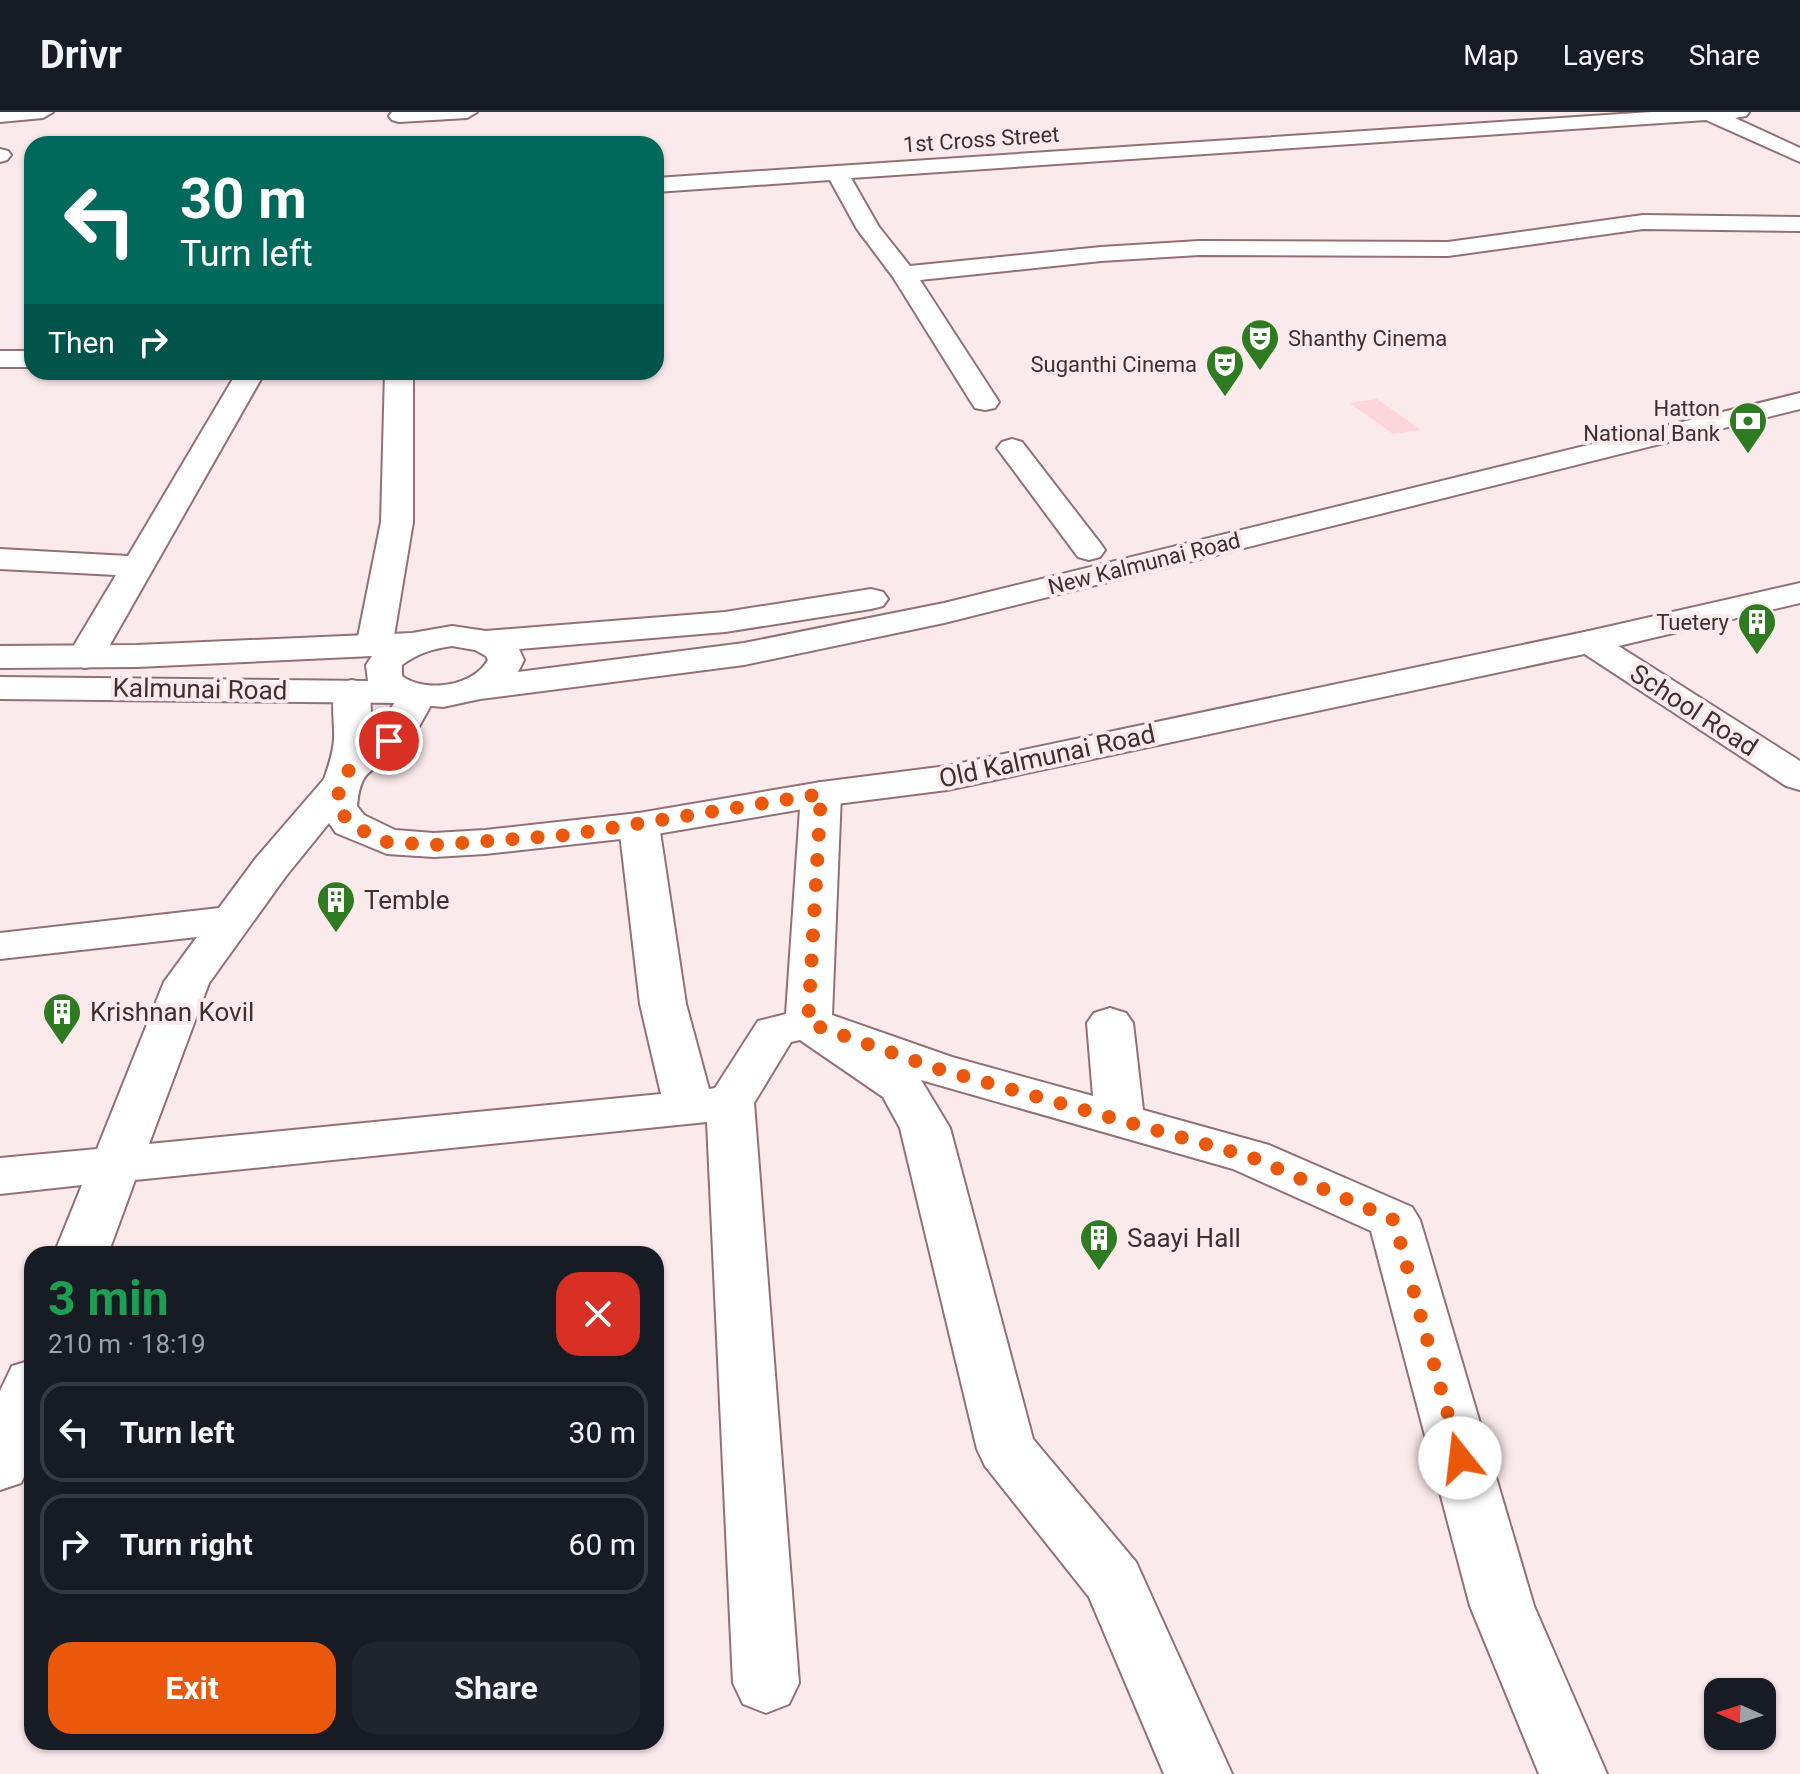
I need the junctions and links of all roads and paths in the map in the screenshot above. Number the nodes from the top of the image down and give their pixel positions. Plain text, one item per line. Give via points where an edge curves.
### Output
1 (43, 112) edge
2 (467, 112) edge
3 (1739, 112) edge
4 (1707, 113) edge
5 (0, 116) edge
6 (398, 119) edge
7 (1800, 156) edge
8 (837, 172) junction
9 (664, 184) edge
10 (1800, 224) edge
11 (904, 274) junction
12 (0, 359) edge
13 (24, 359) edge
14 (246, 380) edge
15 (399, 380) edge
16 (1800, 381) edge
17 (1800, 401) edge
18 (985, 402) dead end
19 (1012, 448) dead end
20 (1089, 550) junction
21 (0, 559) edge
22 (139, 566) junction
23 (1800, 593) edge
24 (488, 641) junction
25 (375, 642) junction
26 (1589, 642) junction
27 (415, 643) junction
28 (0, 657) edge
29 (85, 657) junction
30 (0, 688) edge
31 (480, 688) junction
32 (352, 691) junction
33 (409, 694) junction
34 (343, 777) junction
35 (1800, 778) edge
36 (821, 794) junction
37 (639, 825) junction
38 (232, 920) junction
39 (0, 946) edge
40 (808, 1023) junction
41 (1110, 1023) dead end
42 (709, 1105) junction
43 (1120, 1120) junction
44 (115, 1165) junction
45 (0, 1176) edge
46 (84, 1246) edge
47 (24, 1403) edge
48 (0, 1466) edge
49 (766, 1683) dead end
50 (1198, 1774) edge
51 (1573, 1774) edge

1 - 5 main road
2 - 6 main road
3 - 4 main road, 1st Cross Street
4 - 7 main road
4 - 8 main road, 1st Cross Street
8 - 9 main road, 1st Cross Street
8 - 11 main road via 869,229
10 - 11 main road via 1643,222 1448,249 1199,248
11 - 18 main road
12 - 13 main road
14 - 22 main road
15 - 25 main road via 397,522
16 - 20 main road, New Kalmunai Road
17 - 31 main road, New Kalmunai Road via 944,613 744,654
19 - 20 main road
20 - 24 main road, New Kalmunai Road via 921,590 740,619
21 - 22 main road
22 - 29 main road
23 - 26 main road, Old Kalmunai Road
24 - 27 main road, New Kalmunai Road via 452,636
24 - 31 main road via 506,654 507,663
25 - 27 main road, Kalmunai Road
25 - 29 main road, Kalmunai Road
26 - 35 main road, School Road
26 - 36 main road, Old Kalmunai Road via 947,778
27 - 33 main road via 388,658 383,668 389,685
28 - 29 main road, Kalmunai Road
30 - 32 main road, Kalmunai Road
31 - 33 main road, New Kalmunai Road via 439,697
32 - 33 main road, Kalmunai Road
32 - 34 main road, Old Kalmunai Road via 353,742
33 - 34 main road via 389,741
34 - 37 main road, Old Kalmunai Road via 337,806 350,824 387,842 434,845
34 - 38 main road
36 - 37 main road, Old Kalmunai Road
36 - 40 main road
37 - 42 main road via 663,1004
38 - 39 main road
38 - 44 main road via 187,982
40 - 42 main road via 774,1031
40 - 43 main road via 935,1068
40 - 50 main road via 901,1087 925,1128 1006,1449 1114,1581
41 - 43 main road
42 - 44 main road
42 - 49 main road
43 - 51 main road via 1251,1157 1394,1220 1502,1606
44 - 45 main road
44 - 46 main road
47 - 48 main road

